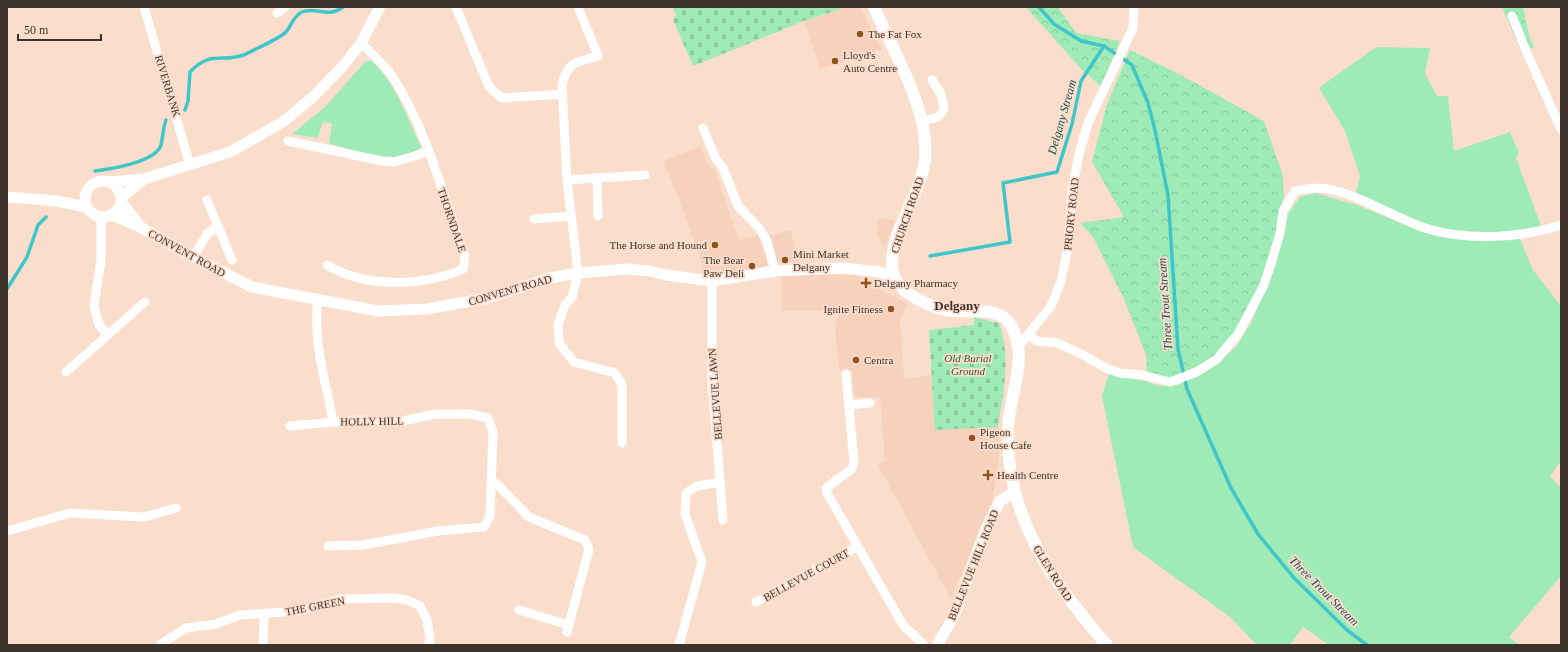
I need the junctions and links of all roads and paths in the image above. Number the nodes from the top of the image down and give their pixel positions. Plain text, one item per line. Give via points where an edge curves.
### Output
1 (144, 7) edge
2 (380, 7) edge
3 (456, 7) edge
4 (578, 7) edge
5 (874, 7) edge
6 (1134, 7) edge
7 (1512, 16) dead end
8 (361, 43) junction
9 (932, 80) dead end
10 (563, 94) junction
11 (923, 121) junction
12 (703, 128) dead end
13 (1561, 129) edge
14 (288, 141) dead end
15 (428, 152) junction
16 (190, 165) junction
17 (645, 175) dead end
18 (597, 178) junction
19 (144, 180) junction
20 (567, 180) junction
21 (110, 182) junction
22 (86, 192) junction
23 (7, 197) edge
24 (121, 200) junction
25 (207, 200) dead end
26 (57, 201) junction
27 (86, 207) junction
28 (106, 216) junction
29 (572, 216) junction
30 (598, 216) dead end
31 (534, 219) dead end
32 (1561, 225) edge
33 (218, 226) junction
34 (140, 227) junction
35 (192, 257) junction
36 (232, 260) dead end
37 (327, 265) dead end
38 (775, 271) junction
39 (578, 273) junction
40 (894, 277) junction
41 (712, 281) junction
42 (318, 299) junction
43 (145, 302) dead end
44 (108, 335) junction
45 (1028, 335) junction
46 (1019, 346) junction
47 (66, 372) dead end
48 (846, 374) dead end
49 (870, 403) dead end
50 (849, 405) junction
51 (333, 422) junction
52 (290, 426) dead end
53 (622, 443) dead end
54 (491, 482) junction
55 (722, 482) junction
56 (1015, 492) junction
57 (176, 508) dead end
58 (723, 520) dead end
59 (7, 530) edge
60 (328, 546) dead end
61 (857, 547) junction
62 (756, 602) dead end
63 (519, 610) dead end
64 (264, 614) junction
65 (161, 644) dead end
66 (263, 645) edge
67 (429, 645) edge
68 (680, 645) edge
69 (924, 645) edge
70 (937, 645) edge
71 (1107, 645) edge

1 - 16 street, RIVERBANK
2 - 8 street
3 - 10 street via 489,87 502,98
4 - 10 street via 598,56 574,62 565,72
5 - 11 main road, CHURCH ROAD
6 - 45 street, PRIORY ROAD via 1132,28 1126,45 1088,123 1079,154 1072,190 1068,247 1061,281 1051,306
7 - 13 street
8 - 15 street, THORNDALE via 395,81 407,100
8 - 16 street via 344,66 283,122 230,152
9 - 11 street via 940,94 944,109 938,117
10 - 20 street
11 - 40 main road, CHURCH ROAD via 926,137 925,161 894,248 891,264
12 - 38 street via 738,206 760,229 767,241
14 - 15 street via 394,162
15 - 37 street, THORNDALE via 465,256 463,268 444,277 406,282 377,281 340,272
16 - 19 street
17 - 18 street
18 - 20 street
18 - 30 street
19 - 21 street
19 - 24 street
20 - 29 street
21 - 22 street via 98,181
21 - 24 street via 118,188
22 - 26 street
22 - 27 street
23 - 26 street
24 - 28 street via 116,212
24 - 34 street, CONVENT ROAD
25 - 33 street
26 - 27 street
27 - 28 street via 92,214
28 - 34 street, CONVENT ROAD
28 - 44 street via 94,306 99,324
29 - 31 street
29 - 39 street
32 - 45 street via 1512,235 1471,236 1429,229 1349,195 1318,188 1295,191 1282,211 1280,234 1264,285 1238,334 1217,359 1197,372 1170,382 1108,369 1058,343 1037,341
33 - 35 street via 208,233
33 - 36 street
34 - 35 street, CONVENT ROAD
35 - 42 street, CONVENT ROAD via 252,287
38 - 40 street, CONVENT ROAD via 844,268 879,272
38 - 41 street, CONVENT ROAD
39 - 41 street, CONVENT ROAD via 650,271 666,276
39 - 42 street, CONVENT ROAD via 550,278 488,298 427,309 378,311
39 - 53 street via 572,297 565,306 558,325 559,343 574,362 615,373 622,385
40 - 46 main road via 905,291 923,303 944,310 987,312 1001,316 1008,320 1013,328
41 - 55 street, BELLEVUE LAWN via 712,381
42 - 51 street, HOLLY HILL via 315,316 317,335
43 - 44 street
44 - 47 street
45 - 46 street, PRIORY ROAD
46 - 56 main road, GLEN ROAD via 1018,373 1008,429 1011,477
48 - 50 street
49 - 50 street
50 - 61 street, BELLEVUE COURT via 854,462 852,469 826,488
51 - 52 street, HOLLY HILL
51 - 54 street, HOLLY HILL via 403,421 436,414 468,414 488,418 493,432
54 - 60 street, HOLLY HILL via 490,516 484,527 438,531 363,545
54 - 63 street via 496,483 529,517 585,540 589,549 568,629
55 - 58 street, BELLEVUE LAWN
55 - 68 street via 697,486 686,493 685,514 702,562
56 - 70 street, BELLEVUE HILL ROAD via 1000,501 954,616
56 - 71 main road, GLEN ROAD via 1028,531 1041,558 1067,597
57 - 59 street via 144,517 70,513
61 - 62 street, BELLEVUE COURT
61 - 69 street, BELLEVUE COURT via 903,625
64 - 65 street, THE GREEN via 240,615 216,624 186,628
64 - 66 street
64 - 67 street, THE GREEN via 299,611 340,599 407,600 420,606 427,620

